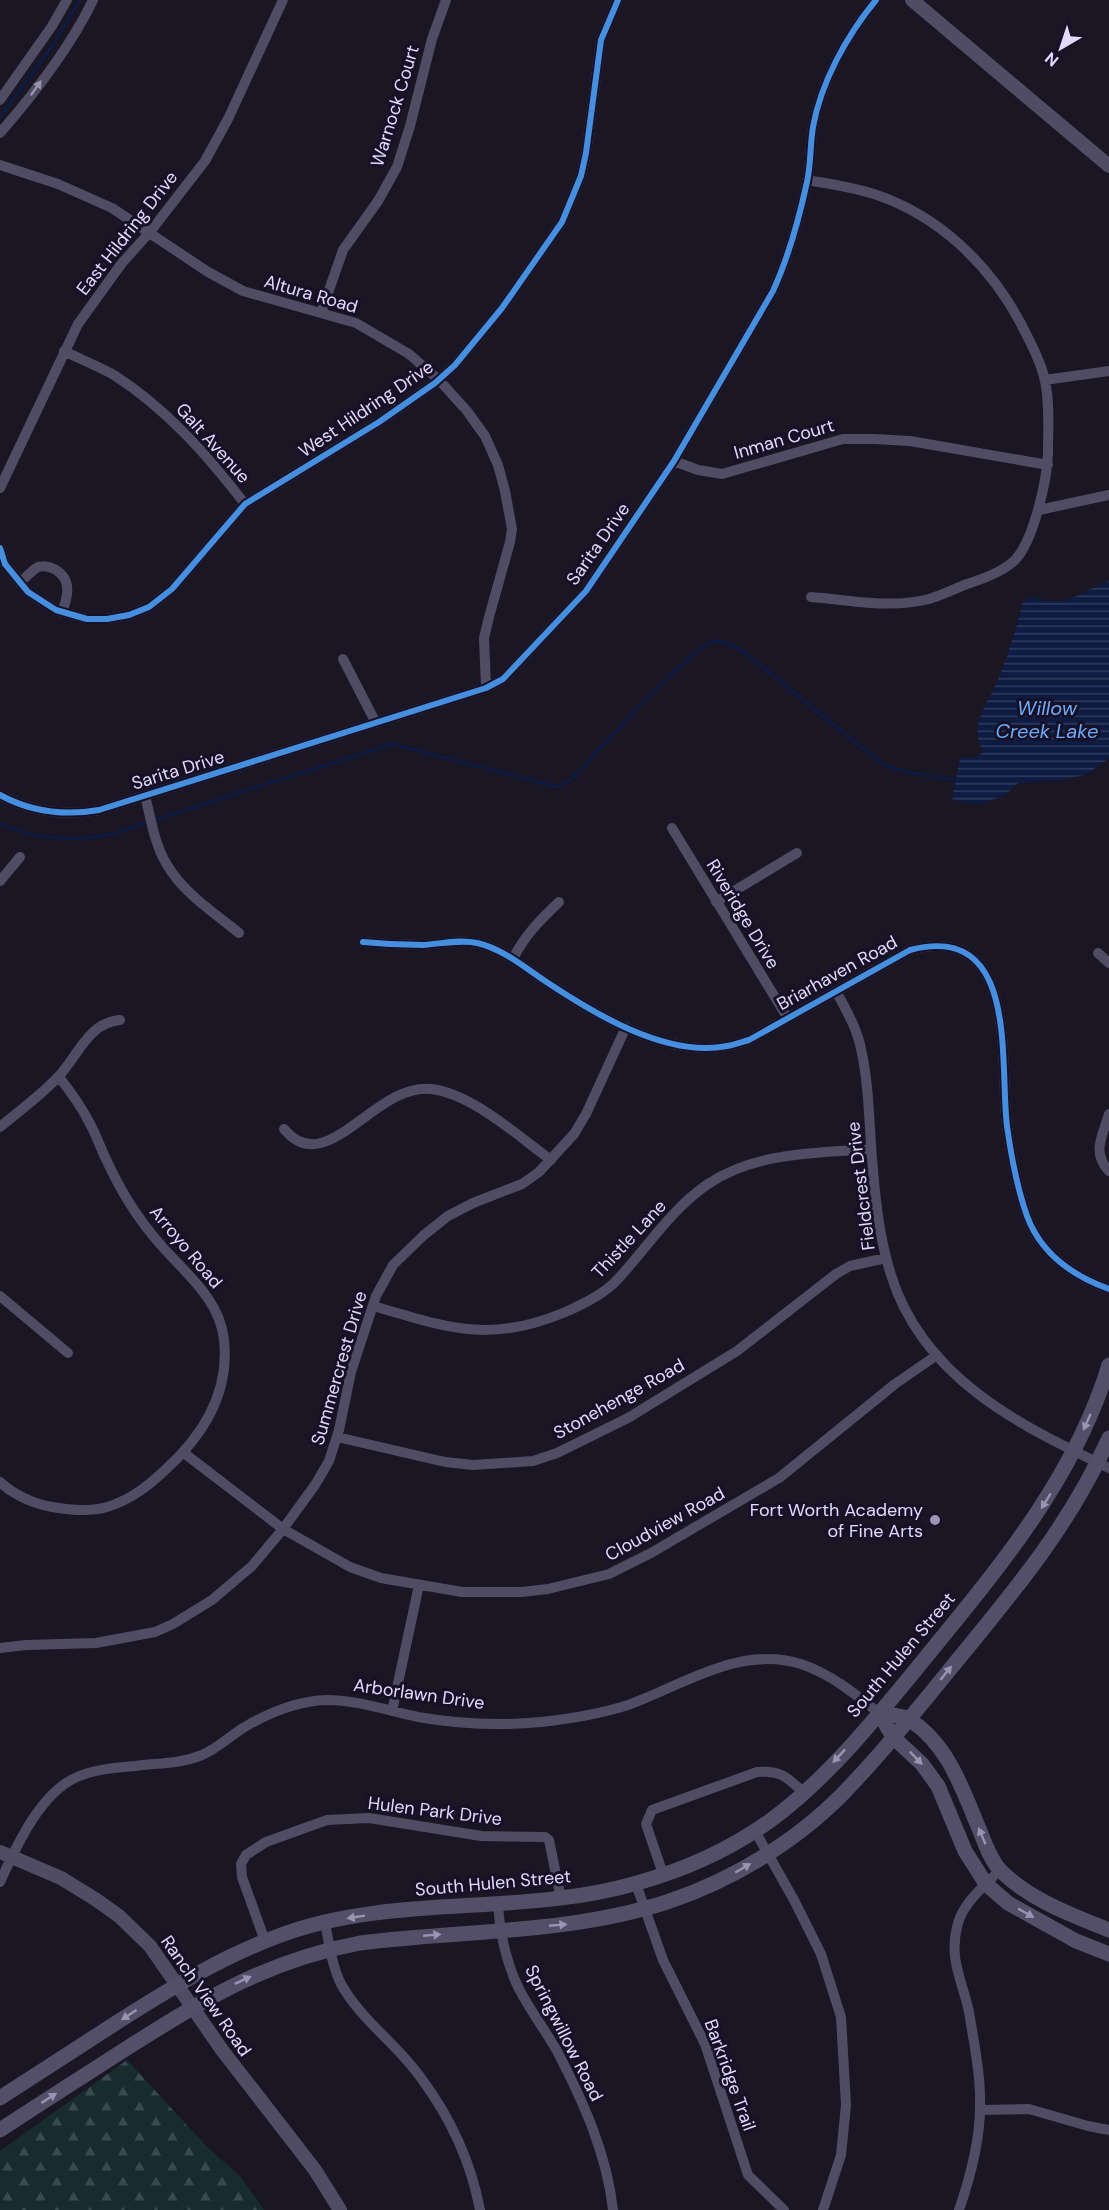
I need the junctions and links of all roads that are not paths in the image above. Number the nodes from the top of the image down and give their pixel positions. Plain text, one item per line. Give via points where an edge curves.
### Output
1 (67, 0) edge
2 (93, 0) edge
3 (283, 0) edge
4 (446, 0) edge
5 (618, 0) edge
6 (876, 0) edge
7 (912, 0) edge
8 (0, 100) edge
9 (0, 133) edge
10 (0, 165) edge
11 (1109, 166) edge
12 (807, 180) junction
13 (150, 232) junction
14 (321, 313) junction
15 (64, 351) junction
16 (1109, 372) edge
17 (439, 380) junction
18 (1045, 380) junction
19 (674, 461) junction
20 (1048, 465) junction
21 (1, 481) edge
22 (1109, 495) edge
23 (245, 504) junction
24 (1038, 510) junction
25 (0, 551) edge
26 (20, 583) junction
27 (811, 597) dead end
28 (62, 612) junction
29 (343, 659) dead end
30 (486, 688) junction
31 (376, 723) junction
32 (0, 795) edge
33 (145, 796) junction
34 (672, 828) dead end
35 (797, 853) dead end
36 (20, 857) dead end
37 (0, 881) edge
38 (559, 902) dead end
39 (716, 902) junction
40 (239, 933) dead end
41 (363, 942) dead end
42 (1098, 953) dead end
43 (513, 959) junction
44 (1109, 963) edge
45 (836, 991) junction
46 (787, 1017) junction
47 (120, 1020) dead end
48 (626, 1028) junction
49 (59, 1077) junction
50 (1109, 1114) edge
51 (0, 1127) edge
52 (284, 1129) dead end
53 (871, 1149) junction
54 (551, 1160) junction
55 (1109, 1171) edge
56 (886, 1258) junction
57 (1109, 1289) edge
58 (0, 1296) edge
59 (372, 1305) junction
60 (68, 1353) dead end
61 (937, 1355) junction
62 (1109, 1365) edge
63 (337, 1437) junction
64 (1109, 1438) edge
65 (1075, 1451) junction
66 (184, 1453) junction
67 (1103, 1465) edge
68 (0, 1482) edge
69 (283, 1528) junction
70 (419, 1585) junction
71 (0, 1648) edge
72 (392, 1711) junction
73 (879, 1713) junction
74 (909, 1719) junction
75 (893, 1737) junction
76 (804, 1793) junction
77 (755, 1831) junction
78 (6, 1854) edge
79 (766, 1854) junction
80 (1000, 1870) junction
81 (663, 1874) junction
82 (0, 1882) edge
83 (636, 1884) junction
84 (986, 1884) junction
85 (561, 1899) junction
86 (498, 1905) junction
87 (644, 1908) junction
88 (325, 1923) junction
89 (500, 1930) junction
90 (1109, 1930) edge
91 (265, 1941) junction
92 (330, 1949) junction
93 (1109, 1954) edge
94 (178, 1984) junction
95 (192, 2007) junction
96 (0, 2098) edge
97 (980, 2110) junction
98 (0, 2130) edge
99 (1109, 2130) edge
100 (340, 2210) edge
101 (480, 2210) edge
102 (613, 2210) edge
103 (783, 2210) edge
104 (823, 2210) edge
105 (959, 2210) edge

1 - 8 street
9 -> 2 street via 26,103
3 - 13 street, East Hildring Drive via 205,162
4 - 14 street, Warnock Court via 397,167 342,250
5 - 17 street, West Hildring Drive via 601,40 581,176 562,222 502,308
6 - 12 street, Sarita Drive via 852,33 823,92 813,126
7 - 11 street
10 - 13 street, Altura Road via 58,184 112,208
12 - 18 street via 876,195 932,223 955,241 996,282 1028,337
12 - 19 street, Sarita Drive via 780,275
13 - 14 street, Altura Road via 243,291
13 - 15 street, East Hildring Drive via 94,300
14 - 17 street, Altura Road via 356,323 384,338
15 - 21 street, East Hildring Drive
15 - 23 street, Galt Avenue via 113,375 172,419 213,462
16 - 18 street
17 - 23 street, West Hildring Drive via 379,422
17 - 30 street, Altura Road via 485,436 498,465 512,529 484,638
18 - 20 street
19 - 20 street, Inman Court via 722,474 843,439 874,439 910,441
19 - 30 street, Sarita Drive via 586,591 503,679
20 - 24 street
22 - 24 street
23 - 28 street, West Hildring Drive via 172,589 149,607 107,619 87,619
24 - 27 street via 1025,546 1015,560 981,580 928,599 903,603
25 - 26 street, West Hildring Drive
26 - 28 street, West Hildring Drive
26 - 28 street via 38,567 49,566 62,574 68,586
29 - 31 street
30 - 31 street, Sarita Drive
31 - 33 street, Sarita Drive
32 - 33 street, Sarita Drive via 31,808 71,814
33 - 40 street via 165,862 179,881
34 - 39 street, Riveridge Drive
35 - 39 street
36 - 37 street
38 - 43 street via 530,932
39 - 46 street, Riveridge Drive
41 - 43 street, Briarhaven Road via 395,946 477,943
42 - 44 street
43 - 48 street, Briarhaven Road
45 - 46 street, Briarhaven Road
45 - 53 street, Fieldcrest Drive via 861,1048
45 - 57 street, Briarhaven Road via 910,950 925,946 952,948 980,964 996,995 1001,1021 1007,1126 1027,1216 1048,1251 1060,1262 1074,1274
46 - 48 street, Briarhaven Road via 749,1040 726,1047 674,1044
47 - 49 street via 110,1021 92,1032
48 - 54 street, Summercrest Drive via 586,1114
49 - 51 street
49 - 66 street, Arroyo Road via 78,1102 122,1191 159,1243 203,1290 221,1324 224,1366 217,1400 207,1422
50 - 55 street via 1099,1148 1101,1162
52 - 54 street via 297,1143 319,1145 332,1141 391,1098 428,1088 467,1099
53 - 56 street, Fieldcrest Drive
53 - 59 street, Thistle Lane via 783,1156 742,1167 708,1184 678,1210 616,1282 599,1295 546,1320 511,1329 467,1330
54 - 59 street, Summercrest Drive via 522,1184 473,1203 423,1235 393,1265
56 - 61 street, Fieldcrest Drive via 897,1293
56 - 63 street, Stonehenge Road via 850,1266 836,1274 737,1351 628,1418 533,1461 473,1465 445,1462
58 - 60 street
59 - 63 street, Summercrest Drive via 351,1372
61 - 65 street, Fieldcrest Drive via 986,1402
61 - 70 street, Cloudview Road via 779,1478 609,1574 522,1592 462,1592
62 -> 65 main road, South Hulen Street
63 - 69 street, Summercrest Drive via 324,1469
64 - 67 main road
65 - 67 street, Fieldcrest Drive
65 -> 73 main road, South Hulen Street via 1010,1553
66 - 68 street, Arroyo Road via 149,1486 105,1508 71,1509 38,1504
66 - 69 street, Cloudview Road
74 -> 67 main road via 1040,1558
69 - 70 street, Cloudview Road via 350,1567
69 - 71 street, Summercrest Drive via 232,1584 155,1632 96,1643
70 - 72 street
72 - 73 street, Arborlawn Drive via 487,1724 550,1721 625,1706 724,1665 767,1660 818,1671
72 - 78 street, Arborlawn Drive via 327,1700 304,1704 268,1714 199,1756 177,1763 78,1776 40,1808
73 - 74 main road, Arborlawn Drive
73 - 75 main road, Arborlawn Drive
73 -> 76 main road, South Hulen Street
74 - 75 main road
80 -> 74 main road via 946,1756
75 - 79 main road via 835,1802
75 -> 84 main road, Arborlawn Drive via 922,1764 938,1786 965,1851
76 - 77 main road, South Hulen Street
76 - 81 street via 786,1776 773,1771 757,1772 652,1810 645,1824
77 - 79 street
77 - 81 main road, South Hulen Street via 690,1865
78 - 82 street, Arborlawn Drive
78 - 94 street, Ranch View Road via 61,1878 119,1916 150,1946
87 -> 79 main road via 708,1886
79 - 104 street via 821,1954 841,2017 846,2105 841,2155
80 - 84 street
80 - 90 main road via 1049,1904
81 - 83 main road, South Hulen Street
83 - 85 main road, South Hulen Street
83 - 87 street, Barkridge Trail
84 -> 93 main road, Arborlawn Drive via 1008,1903 1076,1941
84 - 97 street via 959,1920 954,1954 968,2010
85 - 86 main road, South Hulen Street
85 - 91 street, Hulen Park Drive via 549,1840 545,1837 482,1836 369,1818 327,1820 266,1842 246,1855 241,1864
86 -> 88 main road, South Hulen Street via 433,1906
86 - 89 street, Springwillow Road
89 -> 87 main road via 574,1924
87 - 103 street, Barkridge Trail via 663,1960 705,2044 748,2175
88 - 91 main road, South Hulen Street
88 - 92 street
92 -> 89 main road
89 - 102 street, Springwillow Road via 519,1988 556,2049 591,2123
91 - 94 main road, South Hulen Street
95 -> 92 main road via 262,1971
92 - 101 street via 341,1983 358,2009 421,2077 448,2118 477,2192
94 - 95 street, Ranch View Road
94 -> 96 main road, South Hulen Street
98 -> 95 main road
95 - 100 street, Ranch View Road via 315,2170
97 - 99 street via 1029,2109
97 - 105 street via 973,2160

